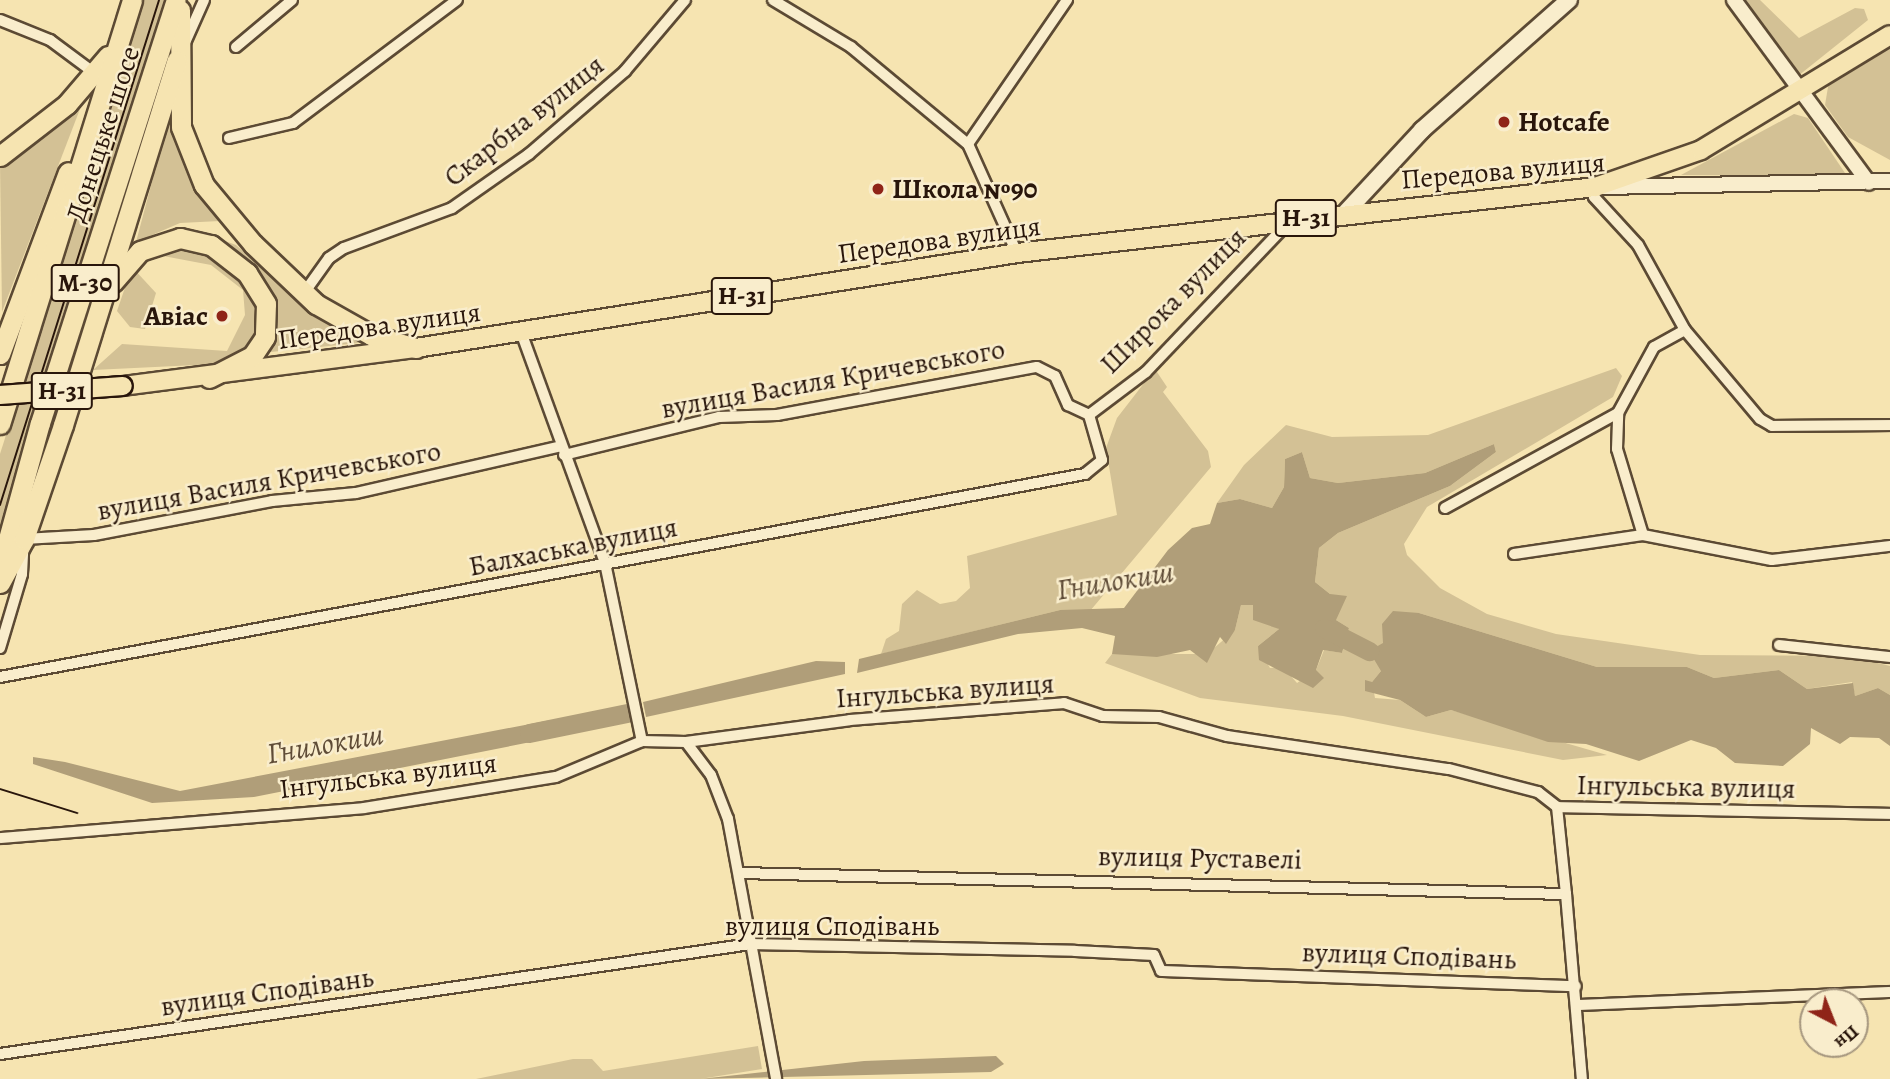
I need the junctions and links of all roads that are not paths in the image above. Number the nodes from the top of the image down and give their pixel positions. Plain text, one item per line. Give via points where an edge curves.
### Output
1 (132, 0) edge
2 (176, 0) edge
3 (181, 0) edge
4 (204, 0) edge
5 (292, 0) edge
6 (457, 0) edge
7 (685, 0) edge
8 (773, 0) edge
9 (1068, 0) edge
10 (1569, 0) edge
11 (1734, 0) edge
12 (0, 20) edge
13 (121, 34) junction
14 (1890, 35) edge
15 (236, 47) dead end
16 (177, 60) junction
17 (96, 74) junction
18 (1800, 91) junction
19 (165, 99) junction
20 (99, 103) junction
21 (229, 138) dead end
22 (968, 144) junction
23 (0, 156) edge
24 (120, 172) junction
25 (1890, 181) edge
26 (1869, 183) junction
27 (1595, 187) junction
28 (1345, 213) junction
29 (1291, 220) junction
30 (1017, 253) junction
31 (106, 292) junction
32 (304, 293) junction
33 (1685, 330) junction
34 (522, 332) junction
35 (416, 348) junction
36 (0, 354) edge
37 (209, 377) junction
38 (0, 395) edge
39 (1618, 413) junction
40 (1089, 415) junction
41 (0, 424) edge
42 (1890, 425) edge
43 (562, 451) junction
44 (1445, 508) dead end
45 (1643, 535) junction
46 (24, 539) junction
47 (1890, 547) edge
48 (1514, 554) dead end
49 (605, 563) junction
50 (0, 568) edge
51 (0, 583) edge
52 (1779, 645) dead end
53 (0, 648) edge
54 (1890, 657) edge
55 (0, 677) edge
56 (642, 741) junction
57 (686, 743) junction
58 (1557, 807) junction
59 (1890, 814) edge
60 (0, 838) edge
61 (740, 873) junction
62 (1566, 894) junction
63 (750, 944) junction
64 (1576, 986) junction
65 (1890, 992) edge
66 (1577, 1005) junction
67 (0, 1054) edge
68 (776, 1079) edge
69 (1582, 1079) edge

1 - 13 highway, Донецьке шосе / М-30
2 - 24 highway, Донецьке шосе / М-30
3 - 16 highway
4 - 16 street
5 - 15 street
6 - 21 street via 293,123
7 - 32 street, Скарбна вулиця via 625,71 529,154 452,208 344,248
8 - 22 street via 851,47
9 - 22 street
10 - 28 main road via 1422,130
11 - 18 street
12 - 17 street via 50,40
13 - 17 highway
13 - 20 highway, Донецьке шосе / М-30
14 - 18 main road, Н-31
16 - 19 highway
16 - 32 highway via 181,127 193,165 253,244
17 - 23 highway
18 - 26 street
18 - 27 main road, Н-31 via 1701,150
19 - 24 highway
19 - 31 highway
20 - 36 highway via 48,218
20 - 41 highway, Донецьке шосе / М-30
22 - 30 street
24 - 50 highway, Донецьке шосе / М-30
25 - 26 street, Передова вулиця
26 - 27 street, Передова вулиця
27 - 28 main road, Передова вулиця / Н-31
27 - 33 street via 1594,197 1638,245
28 - 29 main road, Передова вулиця / Н-31
29 - 30 main road, Передова вулиця / Н-31
29 - 40 street, Широка вулиця via 1146,372
30 - 34 main road, Передова вулиця / Н-31
31 - 37 highway via 153,243 190,239 225,254 258,287 268,328 252,356
31 - 46 highway
32 - 35 highway via 354,327
33 - 39 street via 1654,347
33 - 42 street via 1772,426
34 - 35 main road, Передова вулиця / Н-31
34 - 43 street
35 - 37 main road, Передова вулиця / Н-31
37 - 38 main road, Передова вулиця / Н-31, bridge
39 - 44 street
39 - 45 street via 1617,449
40 - 43 street, вулиця Василя Кричевського via 1068,405 1055,376 1037,367 777,415 719,417
40 - 49 street, Балхаська вулиця via 1102,460 1091,472
43 - 46 street, вулиця Василя Кричевського via 392,487 272,501 94,536
43 - 49 street
45 - 47 street via 1772,560
45 - 48 street
46 - 51 highway
46 - 53 street via 22,574
49 - 55 street, Балхаська вулиця
49 - 56 street
52 - 54 street
56 - 57 street, Інгульська вулиця
56 - 60 street, Інгульська вулиця via 556,777 365,808
57 - 58 street, Інгульська вулиця via 850,720 1064,703 1103,716 1159,716 1227,736 1449,769 1538,792
57 - 61 street via 711,775
58 - 59 street, Інгульська вулиця
58 - 62 street
61 - 62 street, вулиця Руставелі
61 - 63 street
62 - 64 street
63 - 64 street, вулиця Сподівань via 1076,951 1154,955 1161,971
63 - 67 street, вулиця Сподівань
63 - 68 street
64 - 66 street
65 - 66 street
66 - 69 street

